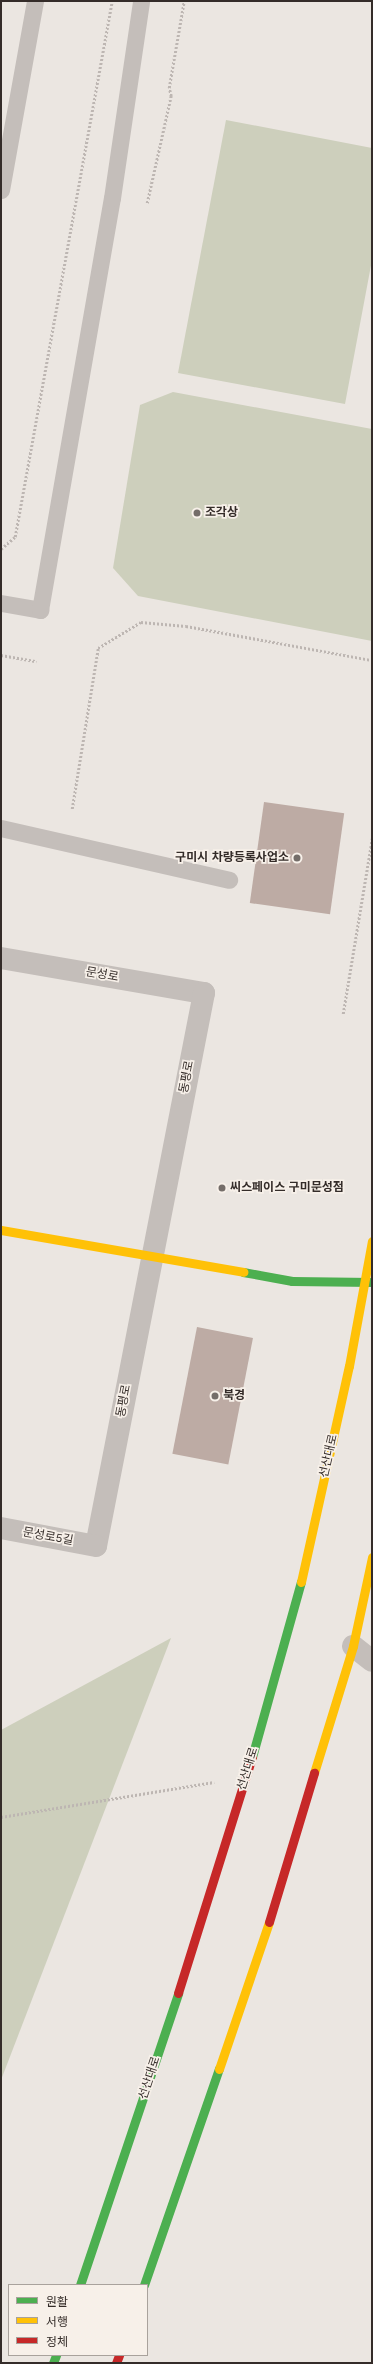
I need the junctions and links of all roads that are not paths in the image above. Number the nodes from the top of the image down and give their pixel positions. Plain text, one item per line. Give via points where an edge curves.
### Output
1 (36, 1) edge
2 (141, 1) edge
3 (1, 190) edge
4 (1, 603) edge
5 (1, 828) edge
6 (229, 880) dead end
7 (1, 958) edge
8 (204, 993) joint
9 (1, 1230) edge
10 (372, 1241) edge
11 (152, 1256) junction
12 (368, 1281) edge
13 (1, 1528) edge
14 (96, 1546) joint
15 (372, 1557) edge
16 (353, 1646) junction
17 (372, 1660) edge
18 (80, 2284) edge
19 (144, 2284) edge

1 - 3 lane
2 - 4 lane via 112,198 40,610
5 - 6 lane
7 - 8 street, 문성로
8 - 11 street, 동평로
9 - 11 main road
10 - 12 main road, 선산대로
11 - 12 main road via 292,1281
11 - 14 street, 동평로
12 - 18 main road, 선산대로 via 293,1617 210,1895
13 - 14 street, 문성로5길
15 - 16 main road
16 - 17 street
16 - 19 main road via 266,1935

